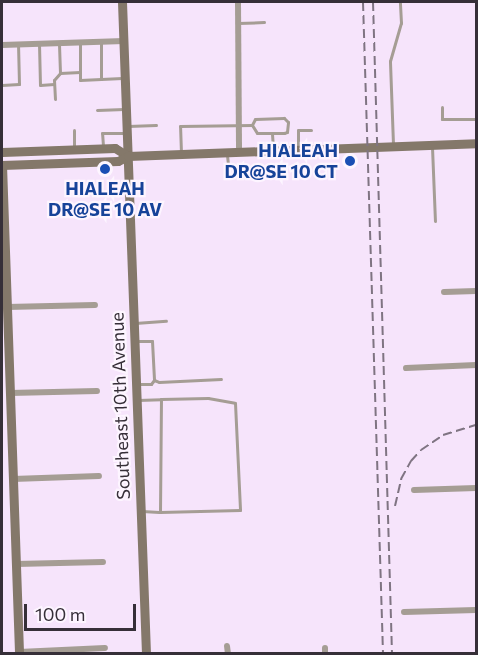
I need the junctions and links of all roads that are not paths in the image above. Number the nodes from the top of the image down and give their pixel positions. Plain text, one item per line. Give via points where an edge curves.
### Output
1 (122, 2) edge
2 (238, 2) edge
3 (400, 2) edge
4 (264, 22) dead end
5 (238, 23) junction
6 (124, 41) junction
7 (80, 42) junction
8 (101, 42) junction
9 (39, 44) junction
10 (59, 44) junction
11 (2, 45) edge
12 (18, 45) junction
13 (80, 72) junction
14 (60, 73) junction
15 (125, 78) junction
16 (101, 79) junction
17 (54, 84) junction
18 (2, 85) edge
19 (55, 99) dead end
20 (441, 106) dead end
21 (126, 109) junction
22 (97, 110) dead end
23 (477, 119) edge
24 (156, 125) dead end
25 (239, 125) junction
26 (252, 125) junction
27 (127, 129) junction
28 (74, 130) dead end
29 (311, 130) dead end
30 (272, 134) junction
31 (477, 143) edge
32 (432, 145) junction
33 (393, 146) junction
34 (103, 148) junction
35 (74, 149) junction
36 (298, 149) junction
37 (2, 151) edge
38 (273, 152) junction
39 (227, 153) junction
40 (239, 153) junction
41 (181, 155) junction
42 (128, 156) junction
43 (2, 165) edge
44 (228, 165) dead end
45 (2, 186) edge
46 (435, 221) dead end
47 (3, 234) edge
48 (477, 291) edge
49 (444, 292) dead end
50 (95, 305) dead end
51 (7, 307) junction
52 (166, 321) dead end
53 (133, 323) junction
54 (134, 341) junction
55 (477, 365) edge
56 (406, 368) dead end
57 (221, 379) dead end
58 (154, 380) junction
59 (135, 384) junction
60 (97, 391) dead end
61 (10, 393) junction
62 (160, 399) junction
63 (136, 400) junction
64 (99, 476) dead end
65 (13, 479) junction
66 (477, 488) edge
67 (414, 490) dead end
68 (140, 511) junction
69 (160, 512) junction
70 (104, 562) dead end
71 (16, 564) junction
72 (477, 610) edge
73 (404, 612) dead end
74 (227, 646) dead end
75 (105, 648) dead end
76 (19, 653) edge
77 (146, 654) edge
78 (228, 654) edge

1 - 6 street, Southeast 10th Avenue
2 - 5 street
3 - 33 lane via 401,23 390,61
4 - 5 lane
5 - 25 street
6 - 8 street
6 - 15 street, Southeast 10th Avenue
7 - 8 street
7 - 10 street
7 - 13 lane
8 - 16 lane
9 - 10 street
9 - 12 street
9 - 17 lane via 40,85
10 - 14 lane
11 - 12 street
12 - 18 lane via 19,84
13 - 14 lane
13 - 16 lane via 80,80
14 - 17 lane
15 - 16 lane
15 - 21 street, Southeast 10th Avenue
17 - 19 lane
20 - 23 lane via 442,119
21 - 22 lane
21 - 27 street, Southeast 10th Avenue
24 - 27 lane
25 - 26 lane
25 - 40 street
25 - 41 lane via 180,126
26 - 30 lane via 257,133
26 - 30 lane via 255,119 287,120 287,132
27 - 34 lane via 102,134
27 - 42 street, Southeast 10th Avenue
28 - 35 lane
29 - 36 lane via 298,130
30 - 38 lane
31 - 32 street
32 - 33 street
32 - 46 lane
33 - 36 street
34 - 35 street
34 - 42 street via 115,148
35 - 37 street
36 - 38 street
38 - 40 street
39 - 40 street
39 - 41 street
39 - 44 lane
41 - 42 street
42 - 43 street via 118,161
42 - 53 street, Southeast 10th Avenue
43 - 45 street
45 - 47 street
47 - 51 street
48 - 49 street
50 - 51 street
51 - 61 street
52 - 53 lane
53 - 54 street, Southeast 10th Avenue
54 - 58 lane via 152,341
54 - 59 street, Southeast 10th Avenue
55 - 56 street
57 - 58 lane
58 - 59 lane via 151,384
59 - 63 street, Southeast 10th Avenue
60 - 61 street
61 - 65 street
62 - 63 lane
62 - 69 lane
62 - 69 lane via 208,398 235,403 240,510
63 - 68 street, Southeast 10th Avenue
64 - 65 street
65 - 71 street
66 - 67 street
68 - 69 lane
68 - 77 street, Southeast 10th Avenue
70 - 71 street
71 - 76 street
72 - 73 street
74 - 78 street
75 - 76 street

